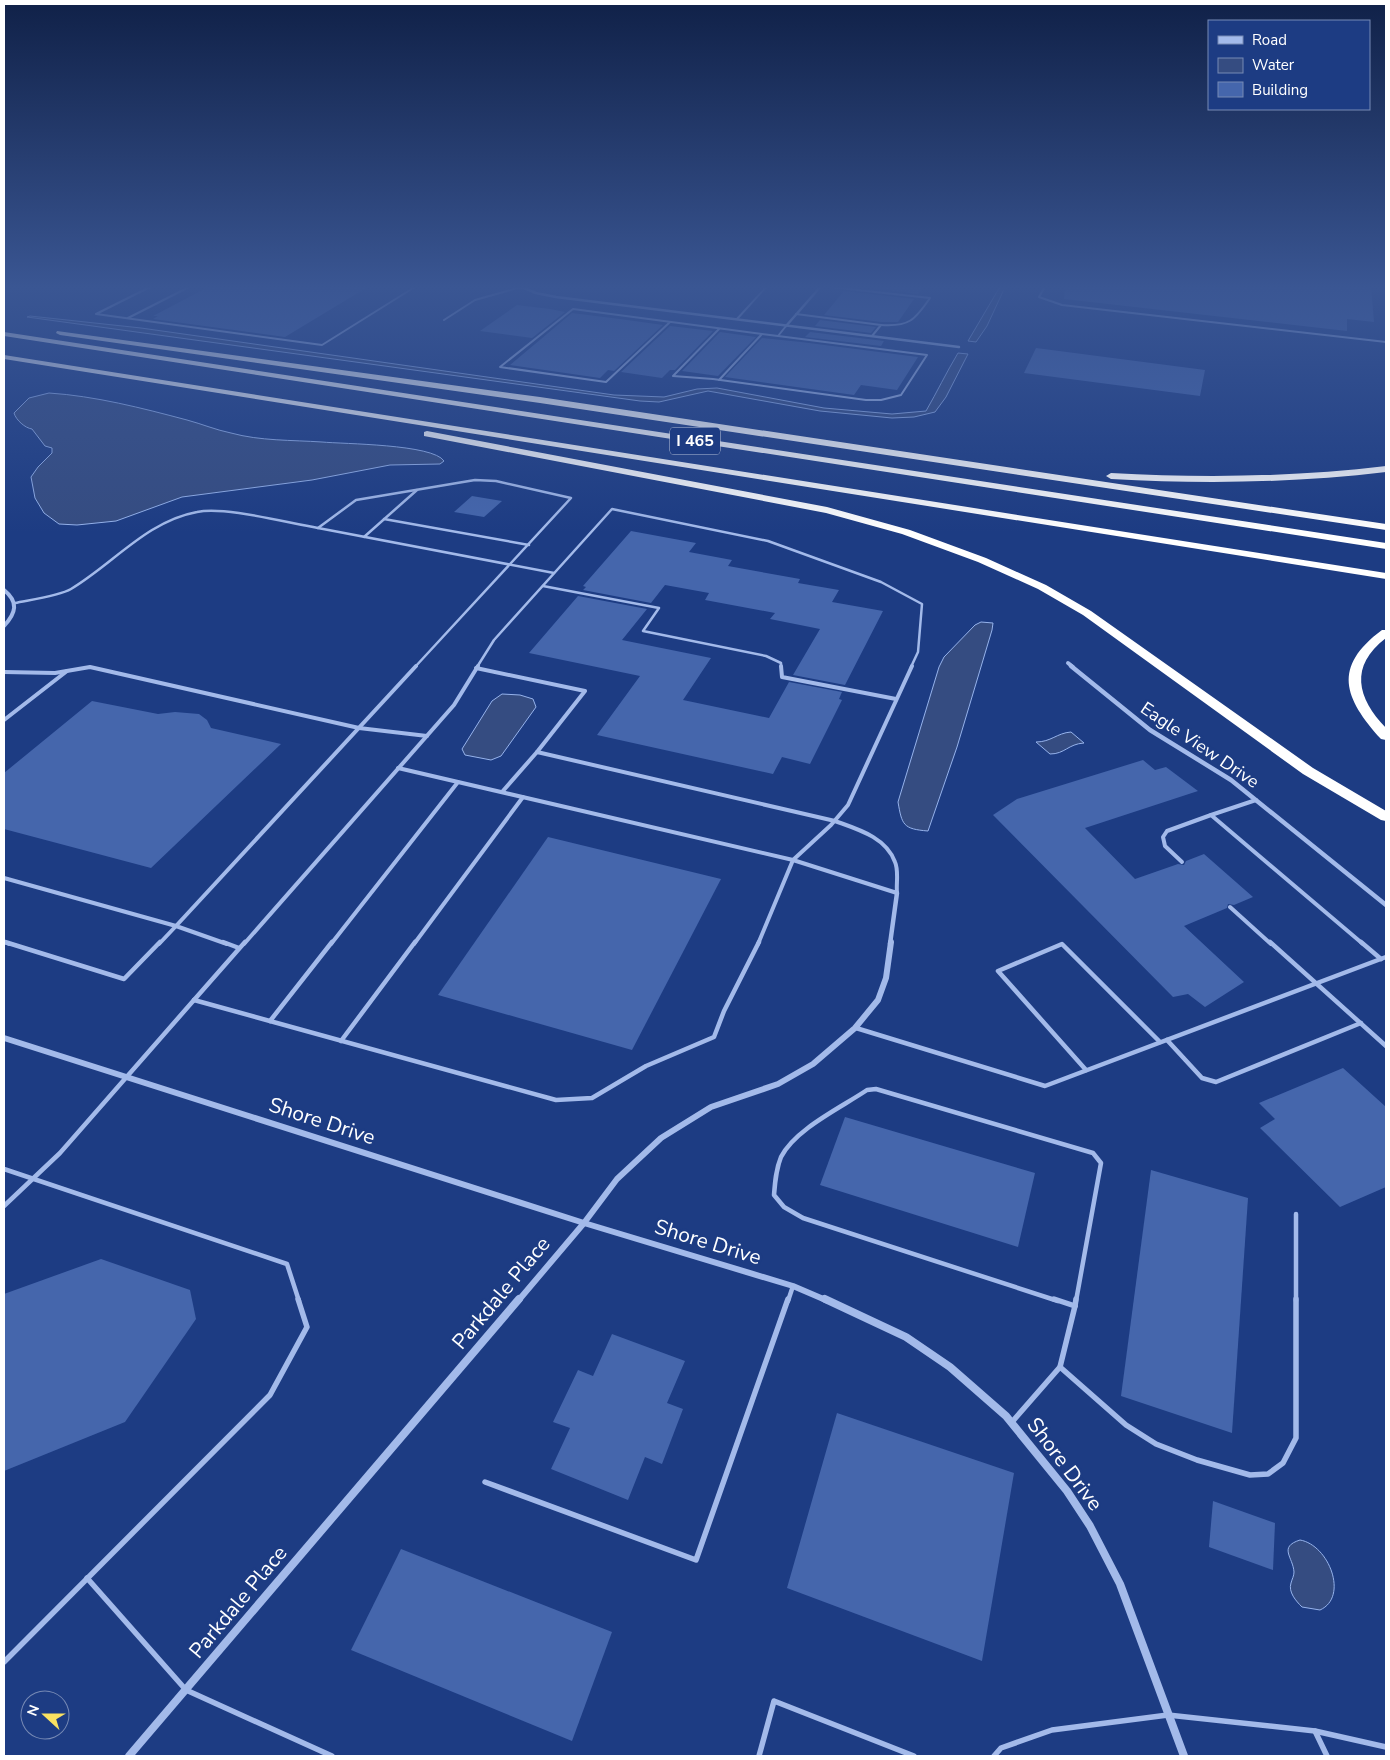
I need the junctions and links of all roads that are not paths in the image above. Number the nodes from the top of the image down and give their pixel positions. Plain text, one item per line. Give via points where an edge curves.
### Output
1 (72, 367) edge
2 (220, 367) edge
3 (305, 367) edge
4 (501, 367) edge
5 (622, 367) edge
6 (682, 367) edge
7 (731, 367) edge
8 (919, 367) edge
9 (719, 380) junction
10 (186, 386) junction
11 (938, 459) junction
12 (1386, 469) edge
13 (418, 489) junction
14 (384, 519) junction
15 (1386, 527) edge
16 (318, 528) junction
17 (364, 537) junction
18 (529, 545) junction
19 (1386, 546) edge
20 (511, 564) junction
21 (554, 573) junction
22 (1386, 576) edge
23 (543, 586) junction
24 (4, 590) edge
25 (15, 603) junction
26 (4, 626) edge
27 (1386, 632) edge
28 (1068, 664) dead end
29 (476, 668) junction
30 (68, 671) junction
31 (4, 672) edge
32 (896, 700) junction
33 (4, 720) edge
34 (359, 728) junction
35 (427, 736) junction
36 (1386, 736) edge
37 (537, 752) junction
38 (398, 768) junction
39 (458, 782) junction
40 (502, 792) junction
41 (523, 797) junction
42 (1256, 800) junction
43 (1210, 815) junction
44 (1386, 818) edge
45 (835, 820) junction
46 (793, 860) junction
47 (1182, 862) dead end
48 (4, 878) edge
49 (897, 893) junction
50 (1386, 905) edge
51 (1230, 907) dead end
52 (176, 926) junction
53 (4, 942) edge
54 (240, 948) junction
55 (1386, 957) edge
56 (1381, 959) junction
57 (1317, 983) junction
58 (193, 1000) junction
59 (270, 1021) junction
60 (1361, 1023) junction
61 (855, 1028) junction
62 (4, 1038) edge
63 (1167, 1040) junction
64 (341, 1041) junction
65 (1160, 1042) junction
66 (1386, 1046) edge
67 (1086, 1070) junction
68 (126, 1077) junction
69 (4, 1169) edge
70 (33, 1179) junction
71 (4, 1206) edge
72 (1296, 1214) dead end
73 (584, 1223) junction
74 (793, 1286) junction
75 (1075, 1306) junction
76 (1060, 1367) junction
77 (1012, 1422) junction
78 (486, 1482) dead end
79 (87, 1578) junction
80 (4, 1662) edge
81 (186, 1690) junction
82 (1168, 1715) junction
83 (1315, 1731) junction
84 (1386, 1747) edge
85 (129, 1756) edge
86 (332, 1756) edge
87 (759, 1756) edge
88 (914, 1756) edge
89 (994, 1756) edge
90 (1184, 1756) edge
91 (1327, 1756) edge

1 - 10 highway, I 465
2 - 19 highway, I 465
3 - 11 highway
4 - 5 lane via 606,382
6 - 9 lane via 673,376
7 - 9 lane
8 - 9 lane via 901,395 881,400
10 - 22 highway, I 465
10 - 44 highway via 264,408 407,431 827,510 957,550 1042,587 1087,613 1308,771
11 - 12 highway via 1074,474 1196,480 1312,477
11 - 15 highway
13 - 14 lane
13 - 16 lane via 356,500
13 - 18 lane via 475,480 496,481 571,498
14 - 17 lane
14 - 18 lane
16 - 17 lane
16 - 25 lane via 228,512 199,511 175,518 151,531 69,590
17 - 20 lane
18 - 20 lane
20 - 21 lane
20 - 34 lane
21 - 23 lane
21 - 32 lane via 612,509 768,541 881,582 922,604 918,652
23 - 29 lane via 494,640
23 - 32 lane via 659,608 643,631 766,656 781,663 782,677
24 - 25 street
25 - 26 street via 14,614
27 - 36 highway via 1362,652 1354,678 1359,698
28 - 42 street, Eagle View Drive via 1150,730 1226,776
29 - 35 lane via 454,705
29 - 37 lane via 585,691
30 - 31 lane
30 - 33 lane
30 - 34 lane via 90,667
32 - 45 lane via 848,804
34 - 35 lane
34 - 52 lane
35 - 38 lane
37 - 40 lane
37 - 45 lane
38 - 39 lane
38 - 54 lane
39 - 40 lane
39 - 59 lane
40 - 41 lane
41 - 46 lane
41 - 64 lane
42 - 43 lane
42 - 50 street, Eagle View Drive
43 - 47 lane via 1166,831 1163,837 1165,846
43 - 56 lane
45 - 46 lane
45 - 49 lane via 867,833 885,846 895,862
46 - 49 lane
46 - 64 lane via 714,1037 646,1066 592,1098 556,1100
48 - 52 lane
49 - 61 street, Parkdale Place via 886,978 878,1000
51 - 57 lane
52 - 53 lane via 124,979
52 - 54 lane
54 - 58 lane
55 - 56 lane
56 - 57 lane
57 - 60 lane
57 - 63 lane
58 - 59 lane
58 - 68 lane
59 - 64 lane
60 - 63 lane via 1216,1082 1202,1078
60 - 66 lane
61 - 67 lane via 1045,1086
61 - 73 street, Parkdale Place via 813,1064 778,1084 711,1108 661,1138 617,1179
62 - 68 street, Shore Drive
63 - 65 lane
65 - 67 lane
65 - 67 lane via 1062,944 998,971
68 - 70 lane
68 - 73 street, Shore Drive
69 - 70 lane
70 - 71 lane
70 - 79 lane via 287,1264 308,1327 270,1395
72 - 76 lane via 1296,1438 1283,1463 1268,1474 1250,1475 1156,1444 1126,1426
73 - 74 street, Shore Drive
73 - 81 street, Parkdale Place
74 - 77 street, Shore Drive via 906,1337 964,1379
74 - 78 lane via 696,1560
75 - 75 lane via 1101,1162 1093,1153 876,1089 867,1090 784,1150 775,1175 774,1195 784,1207 803,1218
75 - 76 lane
76 - 77 lane
77 - 82 street, Shore Drive via 1067,1491 1100,1545 1120,1584
79 - 80 lane
79 - 81 lane
81 - 85 street, Parkdale Place
81 - 86 lane
82 - 83 lane
82 - 89 lane via 1052,1730 1001,1748
82 - 90 street, Shore Drive
83 - 84 lane
83 - 91 lane
87 - 88 lane via 774,1701

